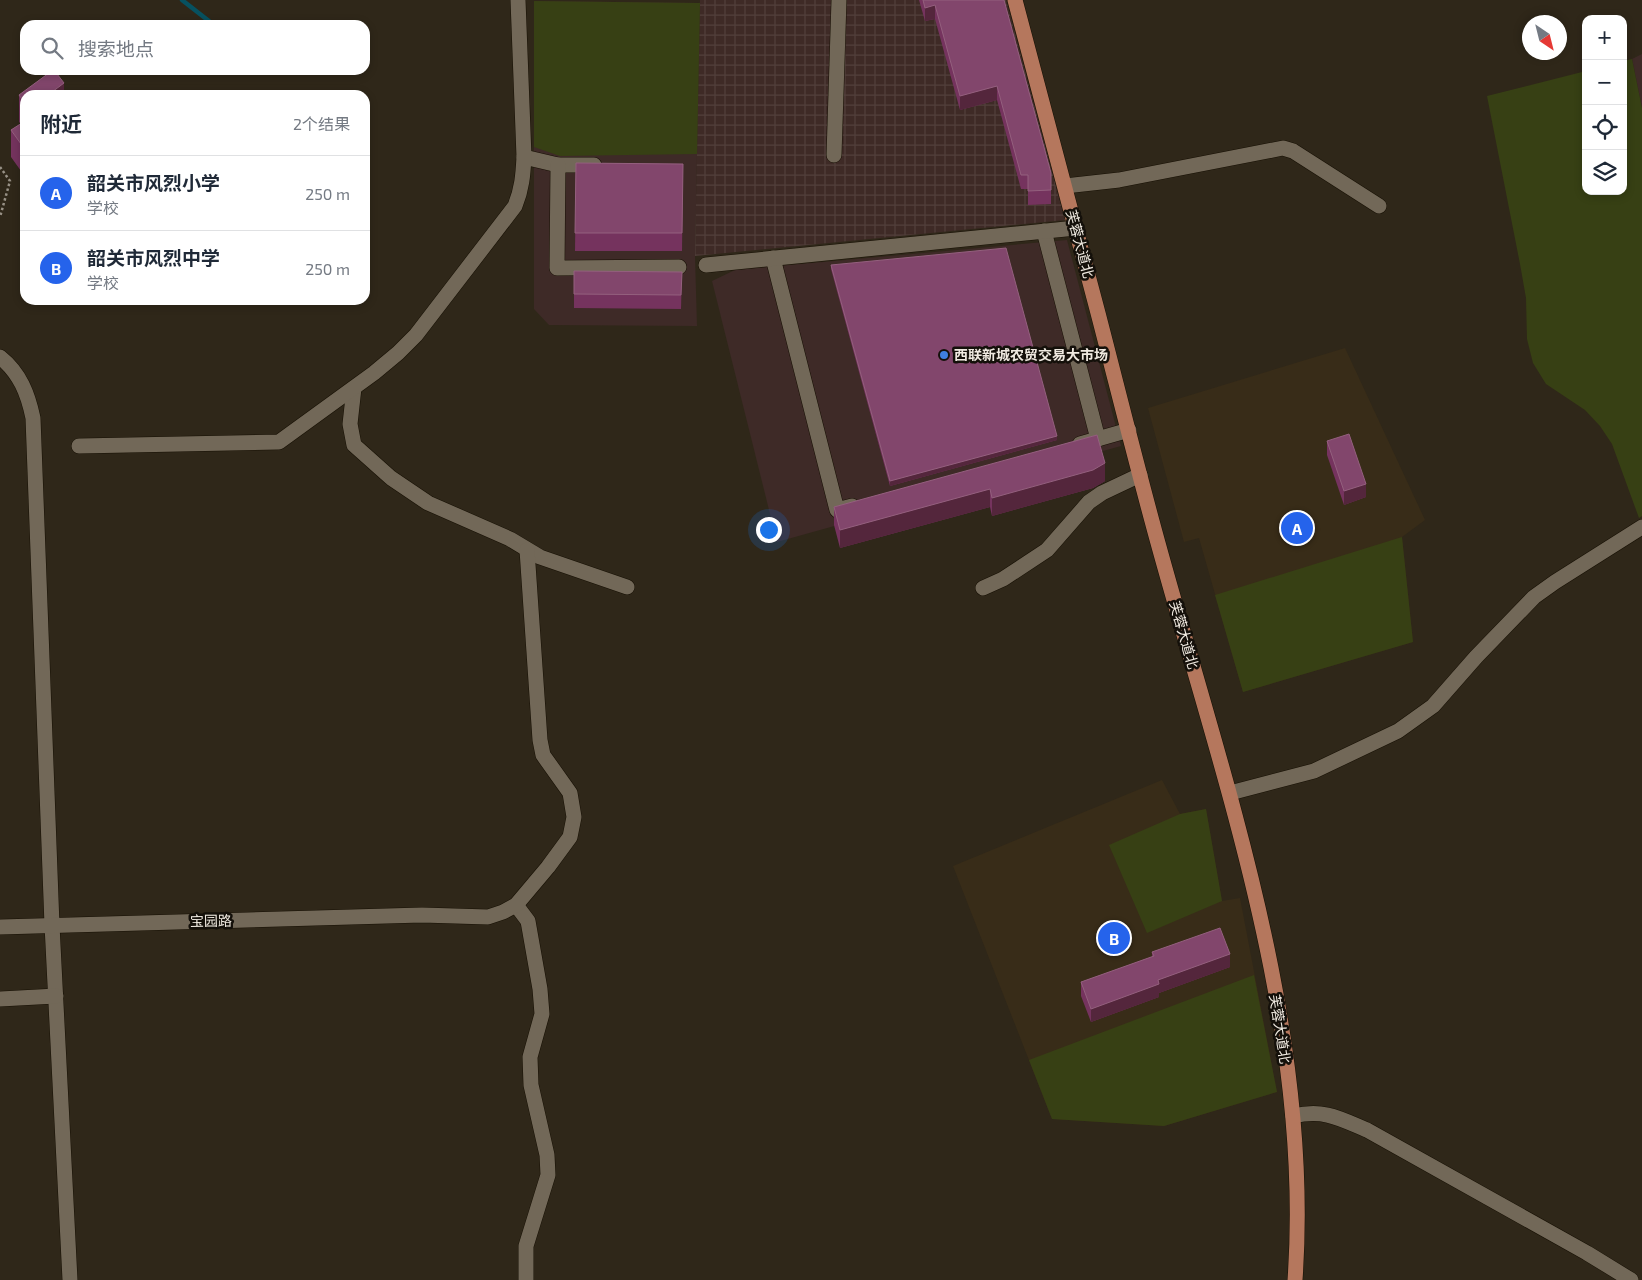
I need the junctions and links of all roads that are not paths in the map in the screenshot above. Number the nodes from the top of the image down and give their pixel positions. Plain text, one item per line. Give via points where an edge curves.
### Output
1 (518, 0) edge
2 (839, 0) edge
3 (1015, 0) edge
4 (834, 155) dead end
5 (524, 158) junction
6 (558, 165) junction
7 (604, 165) edge
8 (1065, 186) junction
9 (1379, 206) dead end
10 (1076, 228) junction
11 (1044, 231) junction
12 (773, 258) junction
13 (706, 265) dead end
14 (679, 267) dead end
15 (0, 357) edge
16 (354, 388) junction
17 (1129, 430) junction
18 (1098, 439) junction
19 (79, 446) dead end
20 (1069, 447) edge
21 (1140, 475) junction
22 (866, 502) edge
23 (1642, 527) edge
24 (527, 550) junction
25 (627, 587) dead end
26 (983, 588) dead end
27 (1230, 793) junction
28 (516, 905) junction
29 (52, 925) junction
30 (0, 927) edge
31 (56, 996) junction
32 (0, 999) edge
33 (1292, 1116) junction
34 (1587, 1254) junction
35 (1642, 1275) edge
36 (70, 1280) edge
37 (526, 1280) edge
38 (1295, 1280) edge
39 (1631, 1280) edge

1 - 5 street
2 - 4 street
3 - 8 main road, 芙蓉大道北
5 - 6 street
5 - 16 street via 523,182 515,206 416,334 398,353
6 - 7 street
6 - 14 street via 557,268
8 - 9 street via 1119,180 1283,148 1293,151
8 - 10 main road, 芙蓉大道北
10 - 11 street
10 - 17 main road, 芙蓉大道北
11 - 12 street
11 - 18 street
12 - 13 street
12 - 22 street via 837,510
15 - 29 street via 23,384 33,418
16 - 19 street via 279,442
16 - 24 street via 350,424 354,445 391,478 428,503 510,539
17 - 18 street
17 - 21 main road, 芙蓉大道北
18 - 20 street
21 - 26 street via 1089,502 1047,550
21 - 27 main road, 芙蓉大道北
23 - 27 street via 1534,597 1433,706 1398,731 1314,771
24 - 25 street
24 - 28 street via 540,740 543,755 570,793 574,817 570,838
27 - 33 main road, 芙蓉大道北 via 1279,1012
28 - 29 street, 宝园路 via 488,917 422,915
28 - 37 street via 528,920 540,989 542,1014 530,1057 531,1085 547,1155 548,1175 526,1246
29 - 30 street, 宝园路
29 - 31 street
31 - 32 street
31 - 36 street
33 - 34 street via 1319,1113 1367,1130
33 - 38 main road, 芙蓉大道北 via 1297,1175
34 - 35 street
34 - 39 street

